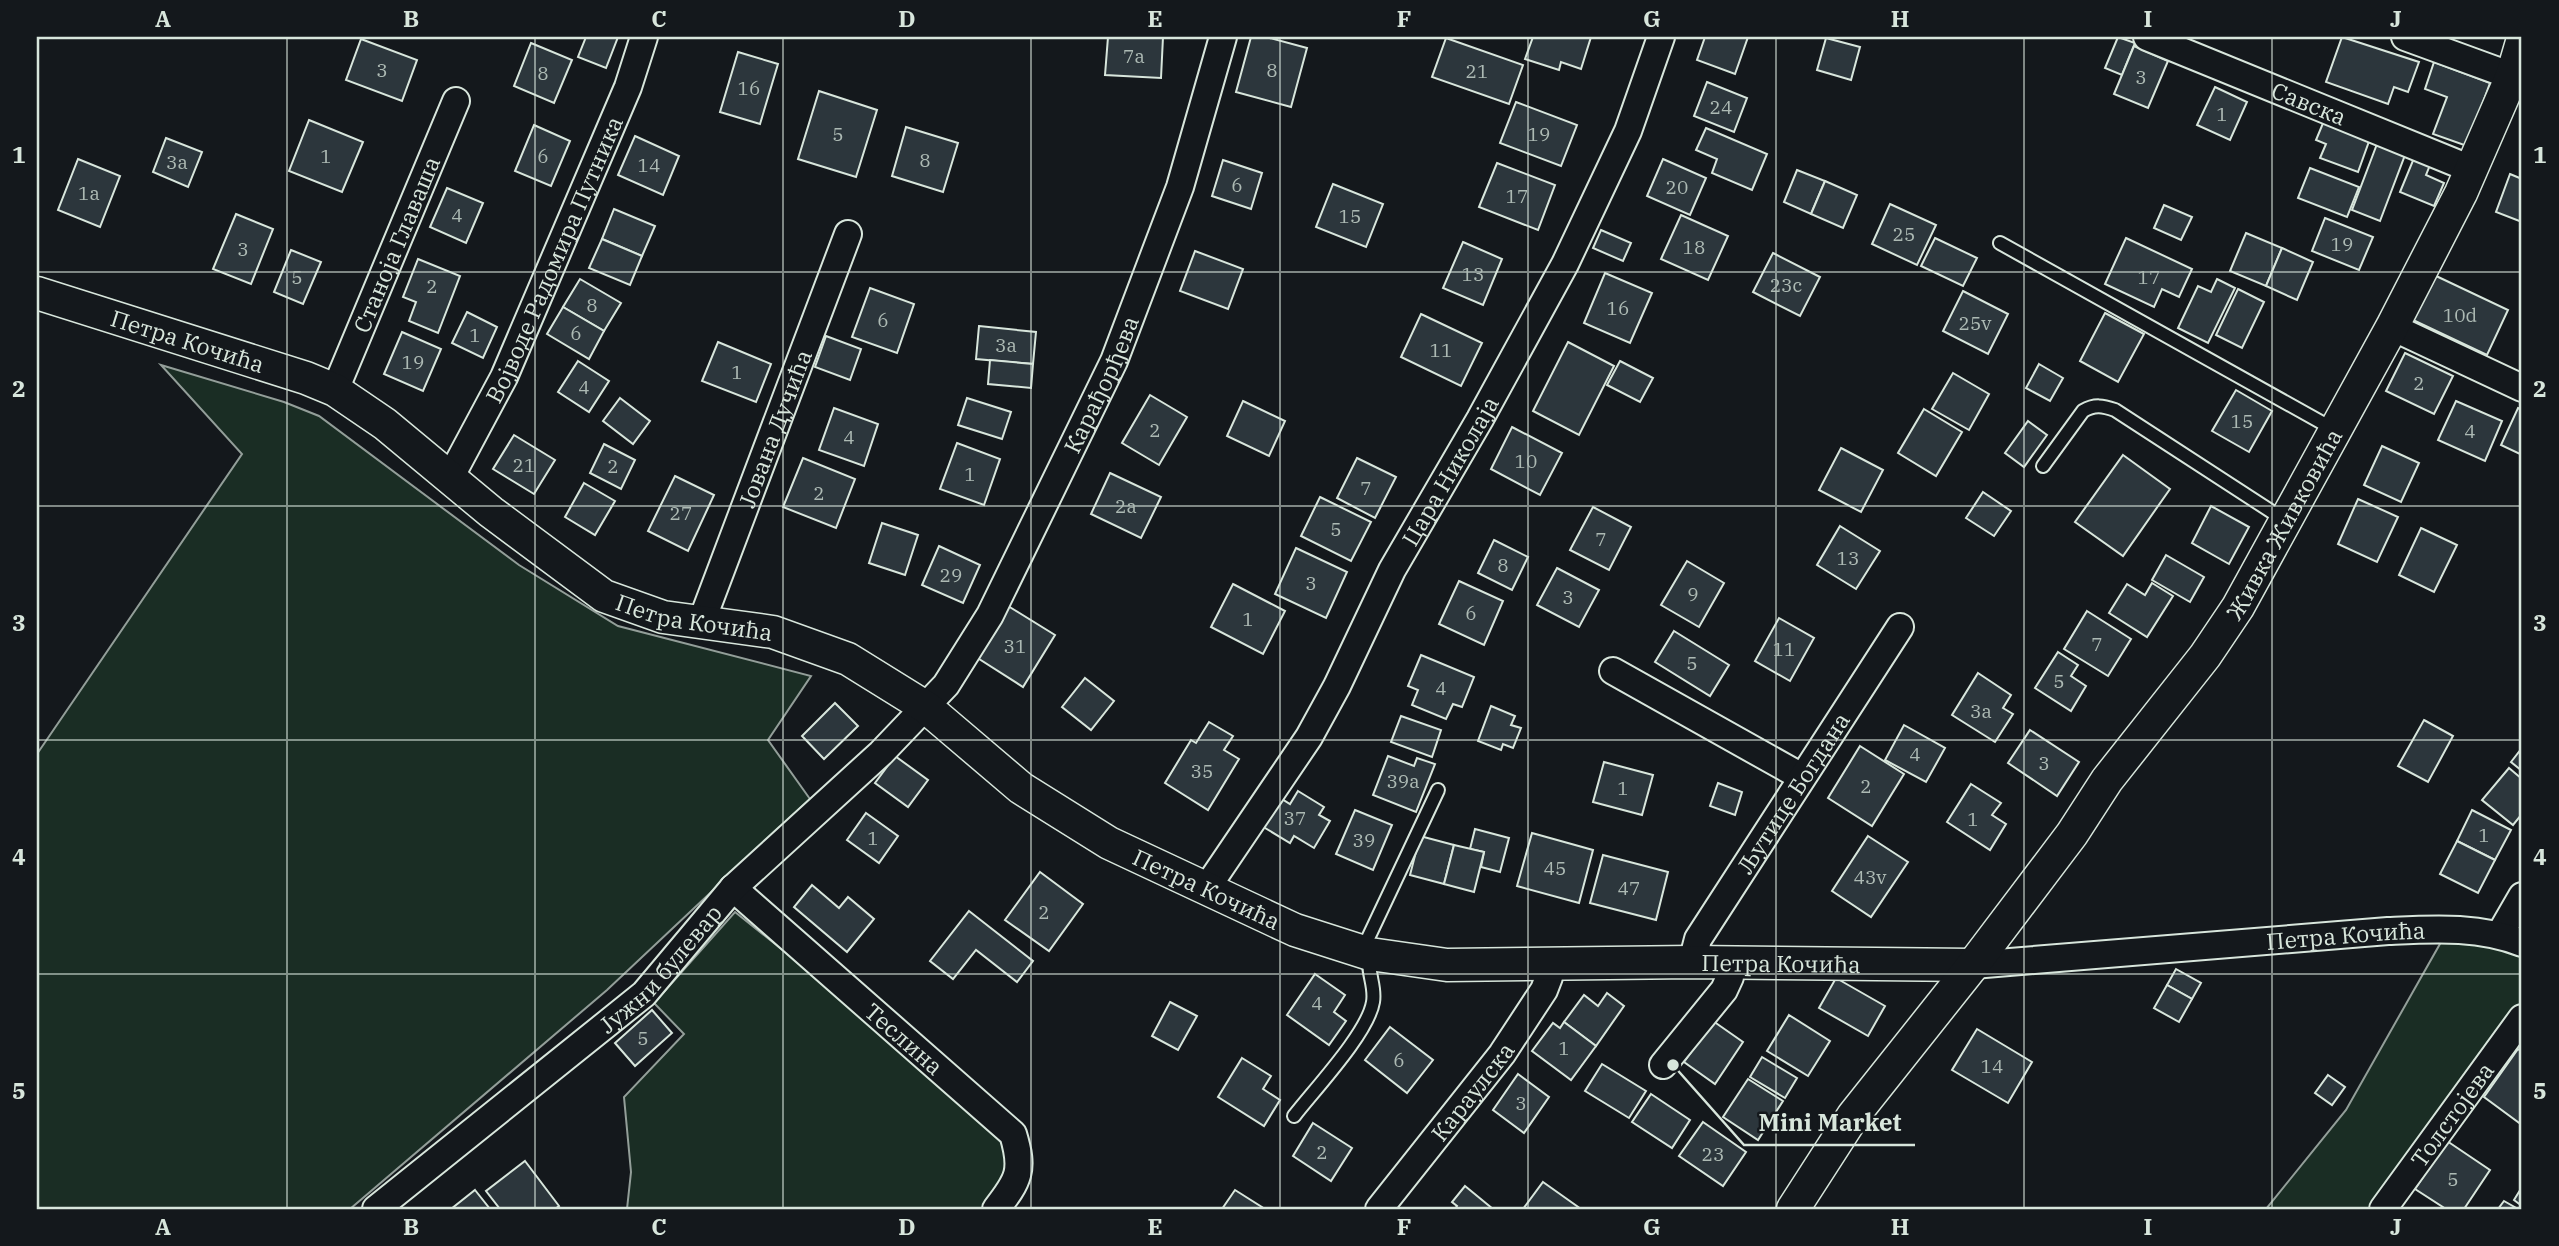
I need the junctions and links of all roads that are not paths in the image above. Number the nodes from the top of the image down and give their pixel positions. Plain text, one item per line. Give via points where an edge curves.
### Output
1 (644, 37) edge
2 (1223, 37) edge
3 (1661, 37) edge
4 (2147, 37) edge
5 (2405, 37) edge
6 (2522, 42) edge
7 (2512, 76) junction
8 (456, 101) dead end
9 (2471, 169) junction
10 (848, 234) dead end
11 (2000, 243) dead end
12 (37, 293) edge
13 (2392, 327) junction
14 (2522, 388) edge
15 (335, 390) junction
16 (2335, 430) junction
17 (2043, 466) dead end
18 (451, 476) junction
19 (2286, 522) junction
20 (701, 623) junction
21 (1900, 627) dead end
22 (1613, 671) dead end
23 (927, 708) junction
24 (1802, 777) junction
25 (1438, 790) dead end
26 (733, 888) junction
27 (1206, 889) junction
28 (2522, 895) edge
29 (2511, 939) edge
30 (1366, 953) junction
31 (1692, 962) junction
32 (1548, 963) junction
33 (1730, 963) junction
34 (1973, 965) junction
35 (2522, 1018) edge
36 (1663, 1065) dead end
37 (1294, 1116) dead end
38 (376, 1209) edge
39 (996, 1209) edge
40 (1378, 1209) edge
41 (1793, 1209) edge
42 (2383, 1209) edge

1 - 18 street, Војводе Радомира Путника via 628,87 504,377
2 - 23 street, Карађорђева via 1180,187 1114,361 990,615
3 - 27 street, Цара Николаја via 1629,131 1565,264 1392,570 1309,737
4 - 9 street, Савска
5 - 7 street
6 - 7 street, Живка Живковића
7 - 9 street, Живка Живковића
8 - 15 street, Станоја Главаша
9 - 13 street, Живка Живковића
10 - 20 street, Јована Дучића
11 - 16 lane
12 - 15 street, Петра Кочића
13 - 14 street
13 - 16 street, Живка Живковића
15 - 18 street, Петра Кочића
16 - 19 street, Живка Живковића
17 - 19 lane via 2083,411 2104,406
18 - 20 street, Петра Кочића via 491,512 604,596 649,613
19 - 34 street, Живка Живковића via 2205,656 2107,780
20 - 23 street, Петра Кочића via 773,632 820,647 872,672
21 - 24 street, Љутице Богдана
22 - 24 street
23 - 26 street, Јужни булевар
23 - 27 street, Петра Кочића via 1021,788 1110,843
24 - 31 street, Љутице Богдана via 1698,939
25 - 30 lane
26 - 38 street, Јужни булевар via 644,994
26 - 39 street, Теслина via 1013,1134 1021,1161 1016,1181
27 - 30 street, Петра Кочића via 1294,930
28 - 29 street
29 - 34 street, Петра Кочића via 2449,928 2388,930
30 - 32 street, Петра Кочића via 1447,965
30 - 37 lane via 1373,1004 1357,1036
31 - 32 street, Петра Кочића
31 - 33 street, Петра Кочића
32 - 40 street, Караулска via 1544,990 1502,1054
33 - 34 street, Петра Кочића
33 - 36 street via 1724,990
34 - 41 street, Живка Живковића via 1853,1116
35 - 42 street, Толстојева

